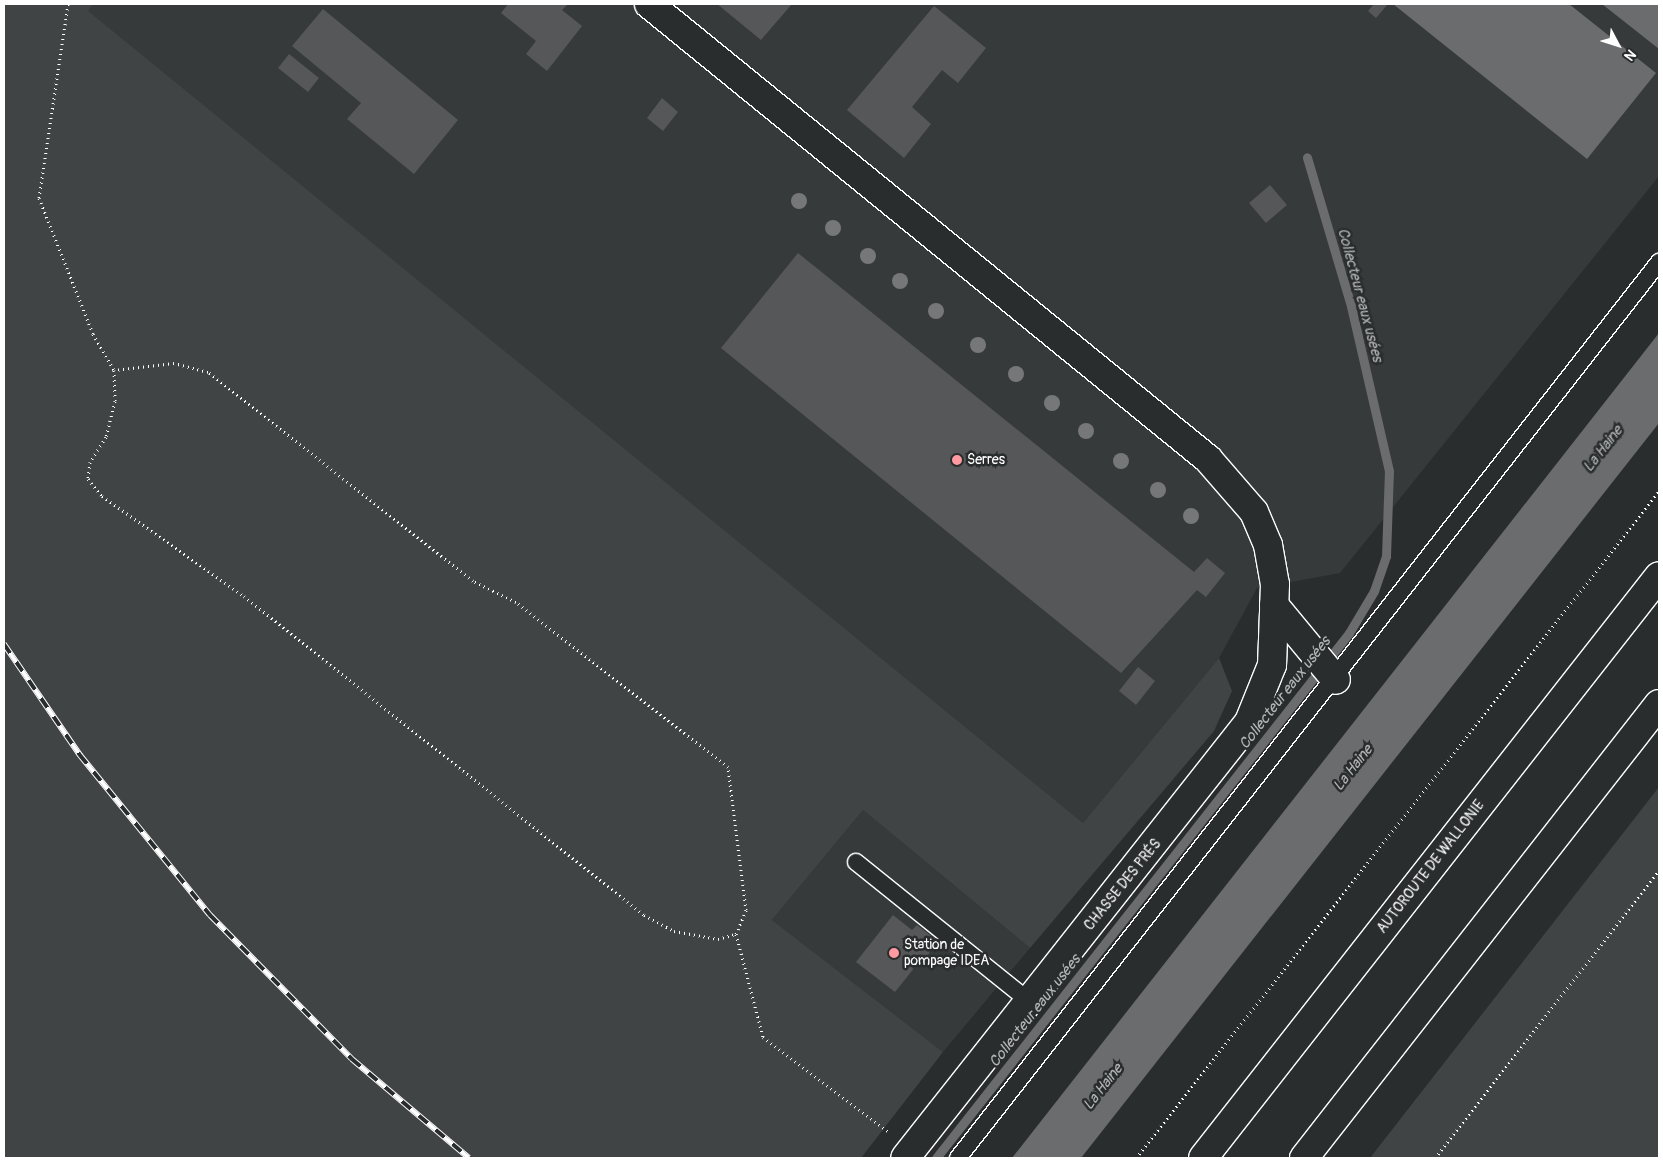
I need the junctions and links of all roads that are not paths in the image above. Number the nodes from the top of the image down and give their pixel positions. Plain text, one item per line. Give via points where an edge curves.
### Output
1 (649, 4) edge
2 (1659, 262) edge
3 (1659, 576) edge
4 (1275, 594) junction
5 (1336, 680) junction
6 (1659, 704) edge
7 (856, 862) dead end
8 (1030, 1002) junction
9 (909, 1154) edge
10 (958, 1158) edge
11 (1203, 1158) edge
12 (1304, 1158) edge

1 - 4 main road, CHASSE DES PRÉS via 1208,459 1254,512 1268,545
2 - 5 lane
3 - 11 main road, AUTOROUTE DE WALLONIE
4 - 5 main road
4 - 8 main road, CHASSE DES PRÉS via 1272,665 1249,722
5 - 10 lane
6 - 12 main road
7 - 8 lane
8 - 9 main road, CHASSE DES PRÉS

